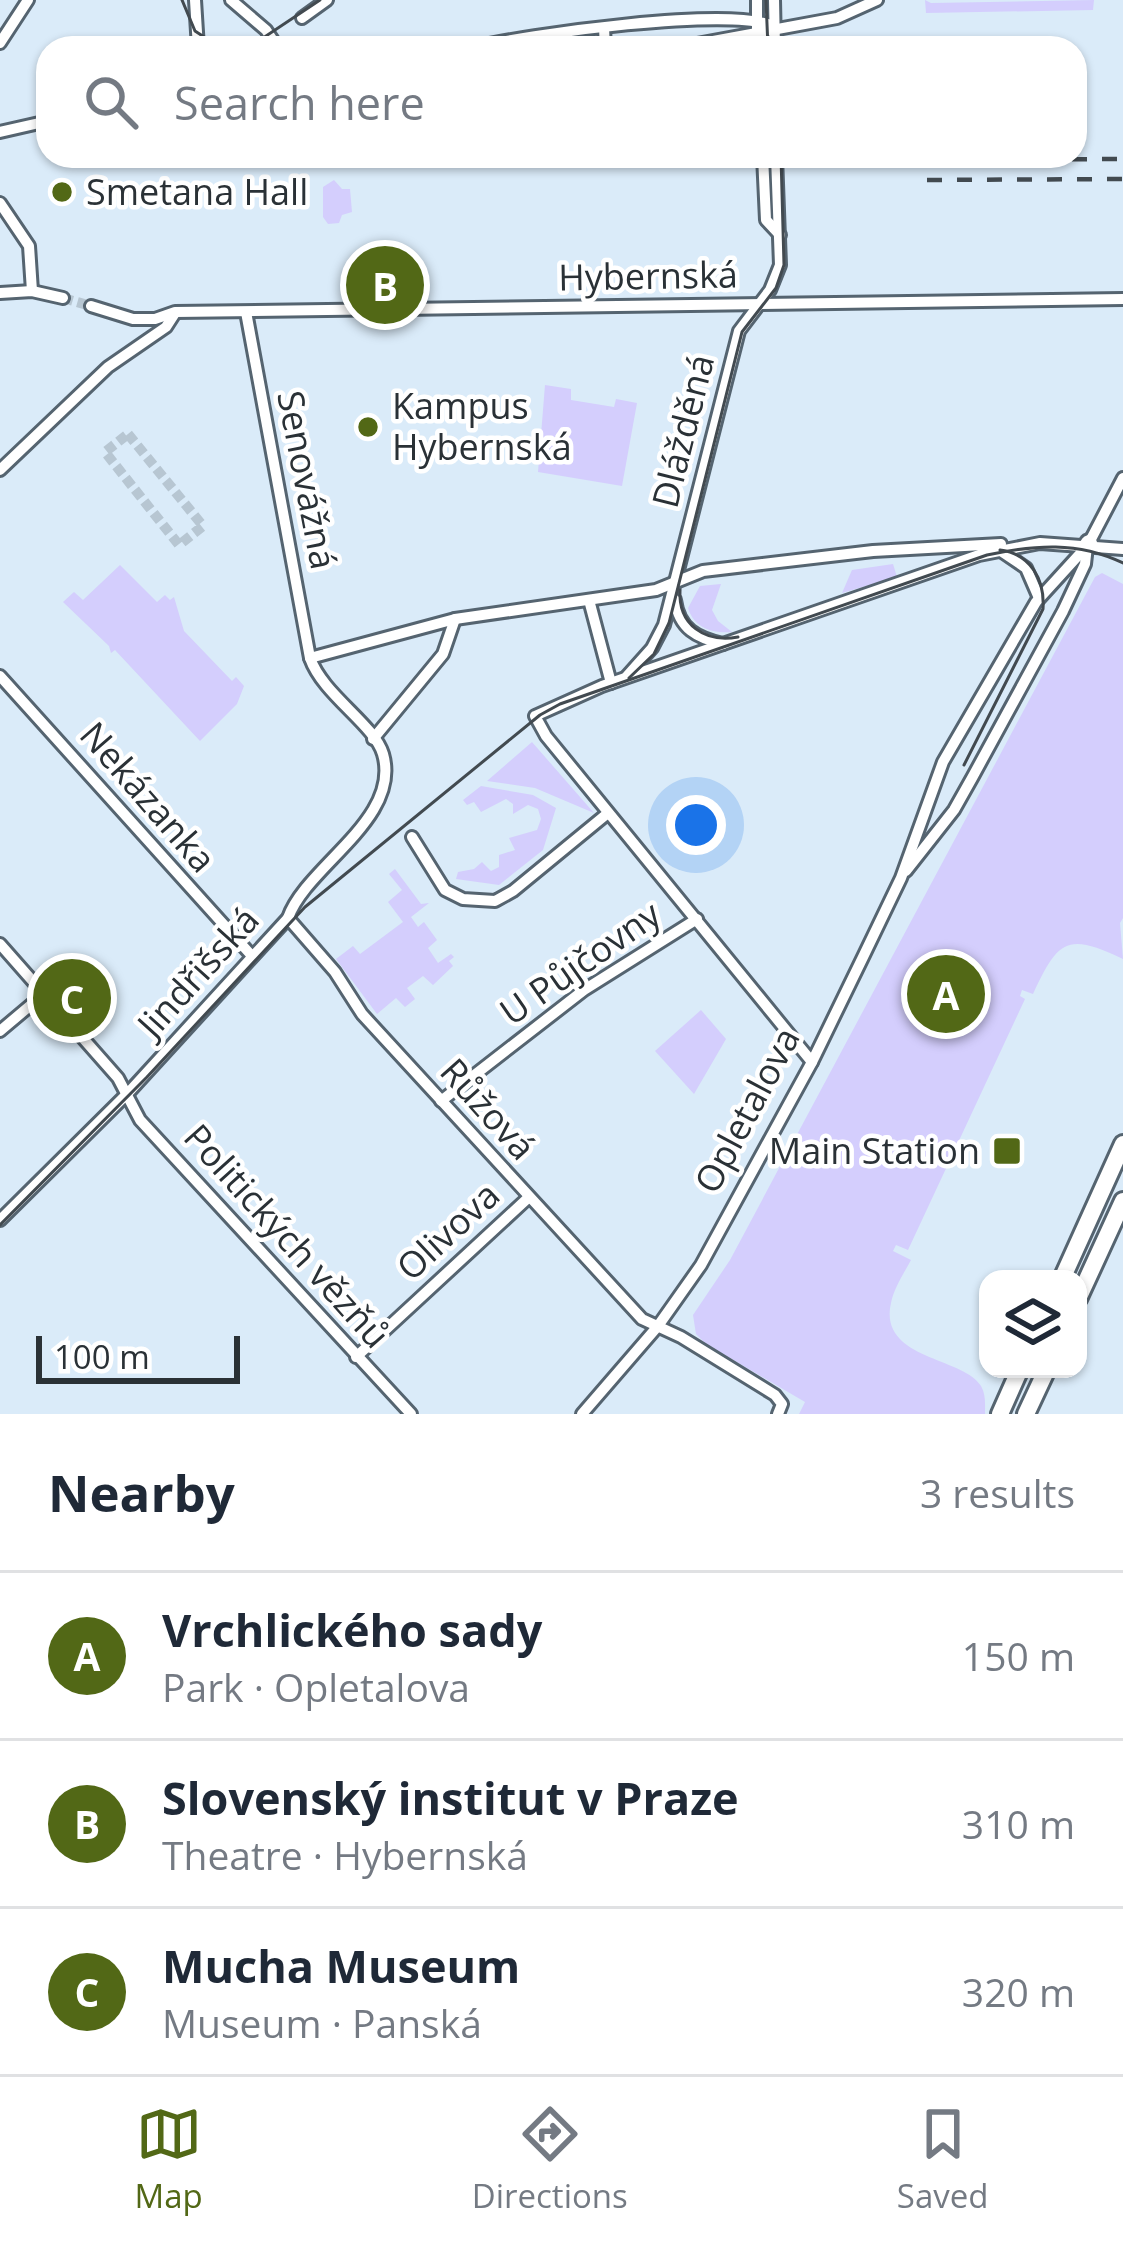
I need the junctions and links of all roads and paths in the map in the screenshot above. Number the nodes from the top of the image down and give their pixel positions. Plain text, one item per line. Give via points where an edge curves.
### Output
1 (28, 0) edge
2 (196, 0) edge
3 (327, 0) edge
4 (757, 0) edge
5 (774, 0) edge
6 (878, 0) edge
7 (229, 4) edge
8 (302, 18) dead end
9 (756, 18) junction
10 (775, 27) junction
11 (604, 28) junction
12 (543, 34) joint
13 (198, 36) edge
14 (270, 36) edge
15 (533, 36) edge
16 (604, 36) edge
17 (763, 36) edge
18 (770, 36) edge
19 (0, 43) edge
20 (36, 124) edge
21 (0, 132) edge
22 (764, 168) edge
23 (777, 168) edge
24 (0, 203) edge
25 (780, 235) junction
26 (32, 291) junction
27 (0, 293) edge
28 (63, 298) tunnel mouth
29 (1123, 299) edge
30 (760, 303) junction
31 (91, 306) tunnel mouth
32 (175, 312) junction
33 (246, 312) junction
34 (0, 470) edge
35 (1123, 478) edge
36 (1029, 544) junction
37 (1088, 544) junction
38 (998, 549) junction
39 (1123, 550) edge
40 (677, 579) junction
41 (1039, 598) junction
42 (589, 600) junction
43 (455, 619) junction
44 (727, 644) junction
45 (310, 658) junction
46 (0, 676) edge
47 (618, 681) junction
48 (373, 739) junction
49 (608, 813) junction
50 (412, 837) dead end
51 (901, 878) junction
52 (288, 918) junction
53 (697, 919) junction
54 (0, 944) edge
55 (252, 956) junction
56 (45, 993) junction
57 (0, 1031) edge
58 (812, 1062) junction
59 (128, 1093) junction
60 (441, 1101) junction
61 (1123, 1144) edge
62 (528, 1198) junction
63 (1123, 1201) edge
64 (0, 1220) edge
65 (1066, 1270) edge
66 (1087, 1280) edge
67 (658, 1326) junction
68 (356, 1357) junction
69 (1016, 1378) edge
70 (1042, 1378) edge
71 (411, 1414) edge
72 (582, 1414) edge
73 (778, 1414) edge
74 (1000, 1414) edge
75 (1026, 1414) edge

1 - 19 street
2 - 13 street
3 - 8 street
4 - 9 street
5 - 10 street
6 - 10 street via 837,18
7 - 14 street
9 - 10 street
9 - 11 street
9 - 17 street
10 - 18 street
11 - 12 street
11 - 16 street
12 - 15 street
20 - 21 street
22 - 25 street via 766,220
23 - 25 street
24 - 26 street via 29,246
25 - 30 street, Dlážděná via 778,275
26 - 27 street
26 - 28 street
29 - 30 street, Hybernská
30 - 33 street, Hybernská
30 - 40 street, Dlážděná via 738,335
31 - 32 street, Hybernská via 133,319
32 - 33 street, Hybernská
32 - 34 street
33 - 45 street, Senovážná
35 - 37 street, Opletalova
36 - 37 street
36 - 38 street
36 - 40 street via 847,554
37 - 39 street
37 - 41 street, Opletalova
37 - 51 street, Opletalova via 1063,611 972,778
38 - 41 street via 1026,568
38 - 44 street
40 - 42 street
40 - 44 street via 684,625
40 - 47 street, Dlážděná via 658,638
41 - 51 street, Opletalova via 943,762
42 - 43 street
42 - 47 street
43 - 45 street
43 - 48 street via 443,654
44 - 47 street
45 - 48 street
46 - 55 street, Nekázanka
47 - 49 street via 535,716
48 - 52 street, Jindřišská via 384,762 377,801 342,852 294,899
49 - 50 street via 495,901 445,890
49 - 53 street
51 - 58 street, Opletalova
52 - 55 street, Jindřišská
52 - 60 street, Růžová
53 - 58 street
53 - 60 street, U Půjčovny via 584,990
54 - 56 street, Politických vězňů
55 - 59 street, Jindřišská
56 - 57 street
56 - 59 street, Politických vězňů
58 - 67 street, Opletalova
59 - 64 street, Jindřišská
59 - 68 street, Politických vězňů via 140,1120
60 - 62 street, Růžová
61 - 65 main road
62 - 67 street, Růžová via 642,1319
62 - 68 street, Olivova
63 - 66 main road
67 - 72 street, Opletalova
67 - 73 street, Růžová via 776,1395
68 - 71 street, Politických vězňů
69 - 74 main road
70 - 75 main road

